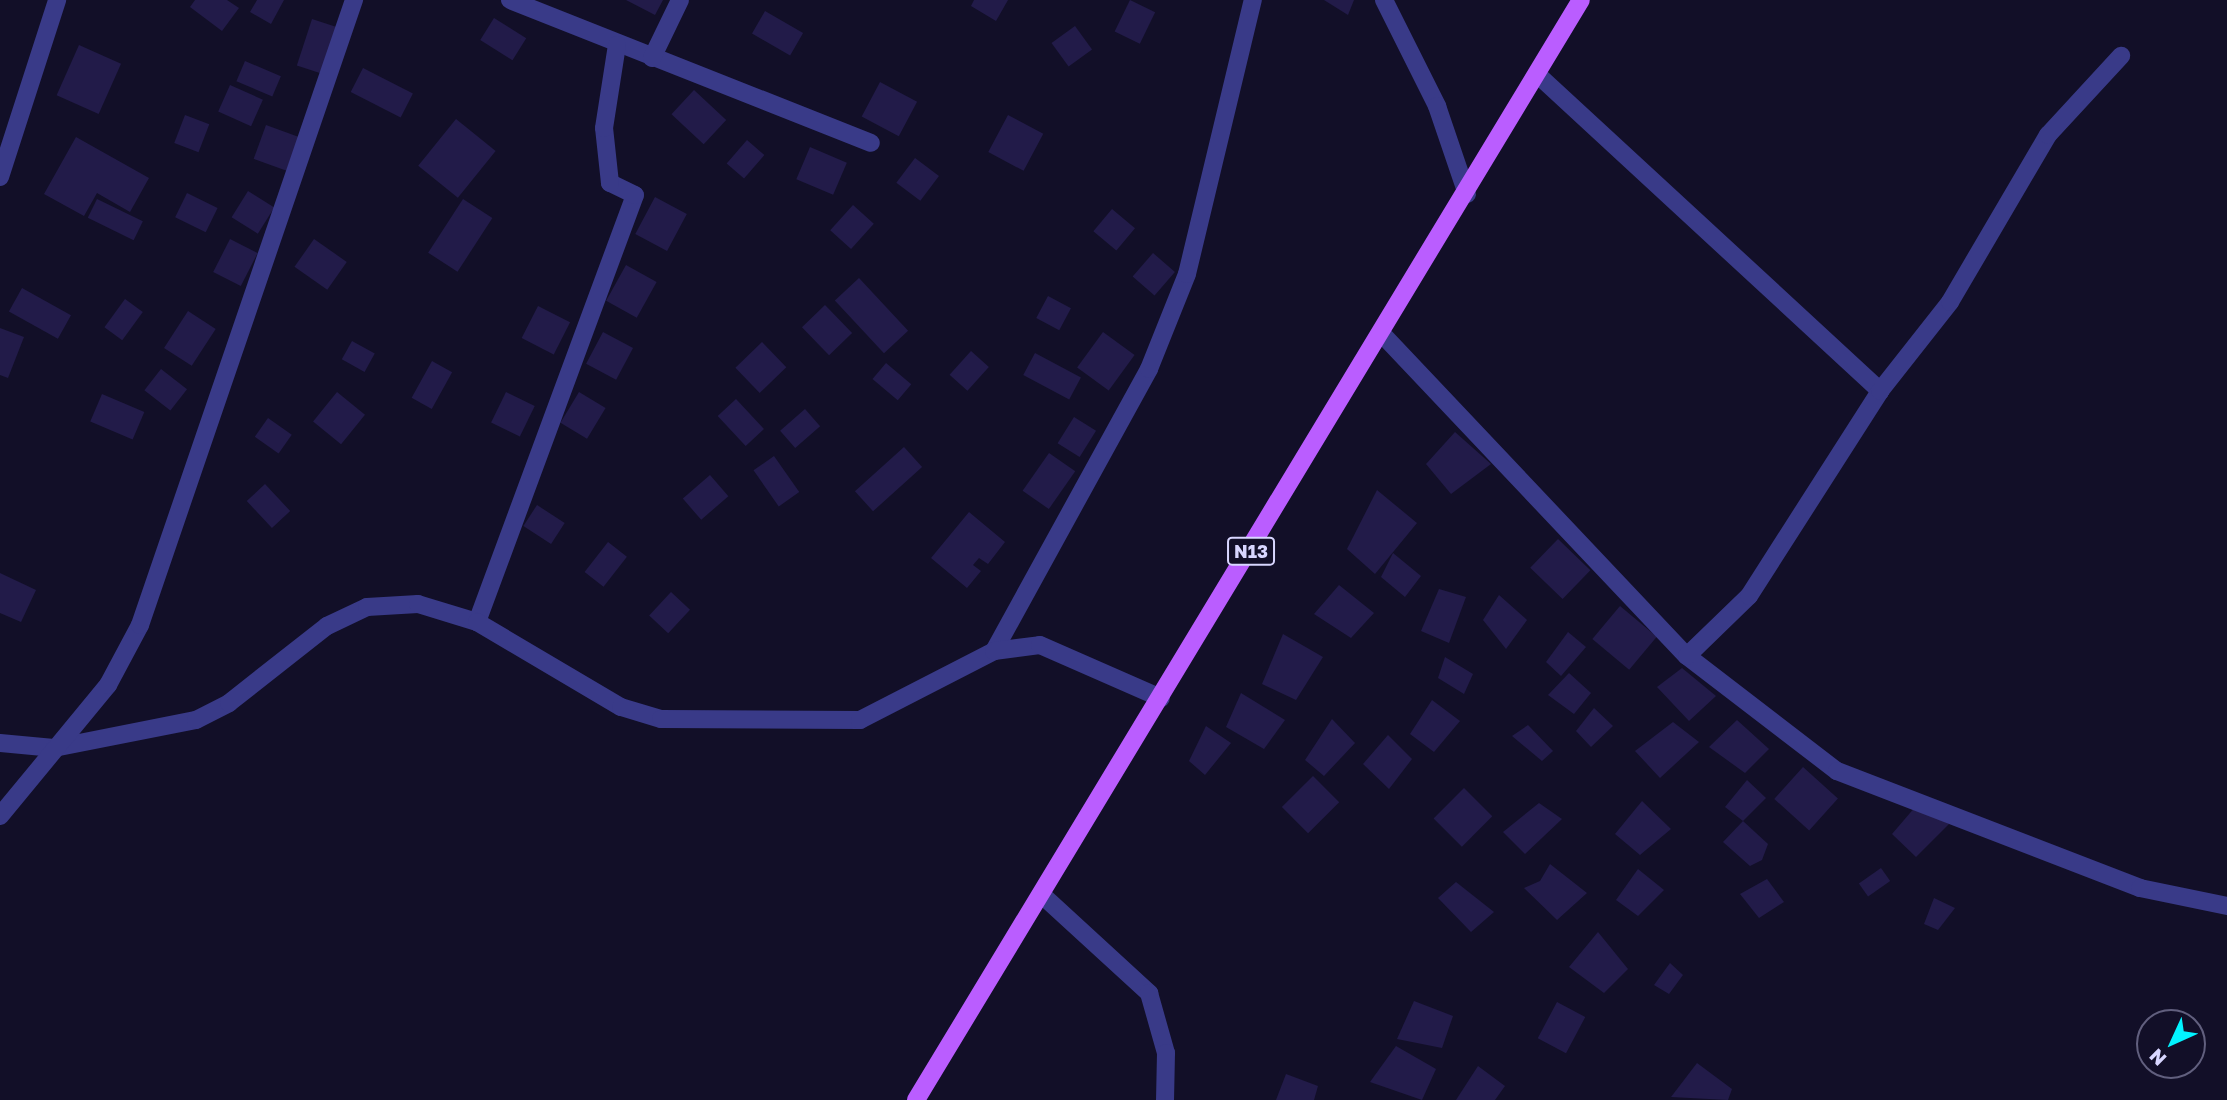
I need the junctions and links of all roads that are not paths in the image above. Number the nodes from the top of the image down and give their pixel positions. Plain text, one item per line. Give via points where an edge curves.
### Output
1 (57, 0) edge
2 (354, 0) edge
3 (510, 0) edge
4 (680, 0) edge
5 (1253, 0) edge
6 (1384, 0) edge
7 (1581, 0) edge
8 (617, 45) junction
9 (2121, 56) dead end
10 (652, 58) junction
11 (1538, 75) junction
12 (871, 143) dead end
13 (0, 177) edge
14 (1467, 194) junction
15 (1383, 335) junction
16 (1880, 391) junction
17 (477, 622) junction
18 (993, 651) junction
19 (1687, 656) junction
20 (1161, 698) junction
21 (0, 743) edge
22 (54, 748) junction
23 (0, 816) edge
24 (1041, 894) junction
25 (2227, 906) edge
26 (916, 1100) edge
27 (1165, 1100) edge

1 - 13 street
2 - 22 street via 140,625 108,685
3 - 8 street
4 - 10 street
5 - 18 street via 1178,298 1075,512
6 - 14 street via 1437,106
7 - 11 main road, N13
8 - 10 street
8 - 17 street via 604,128 610,183 635,195
9 - 16 street via 2048,135 1950,302
10 - 12 street
11 - 14 main road, N13
11 - 16 street
14 - 15 main road, N13
15 - 19 street
15 - 20 main road, N13
16 - 19 street via 1749,596
17 - 18 street via 621,706 662,719 860,720
17 - 22 street via 418,604 367,607 327,626 229,703 196,720
18 - 20 street via 1040,645
19 - 25 street via 1837,771 2140,888
20 - 24 main road, N13
21 - 22 street
22 - 23 street
24 - 26 main road, N13
24 - 27 street via 1149,993 1166,1053

